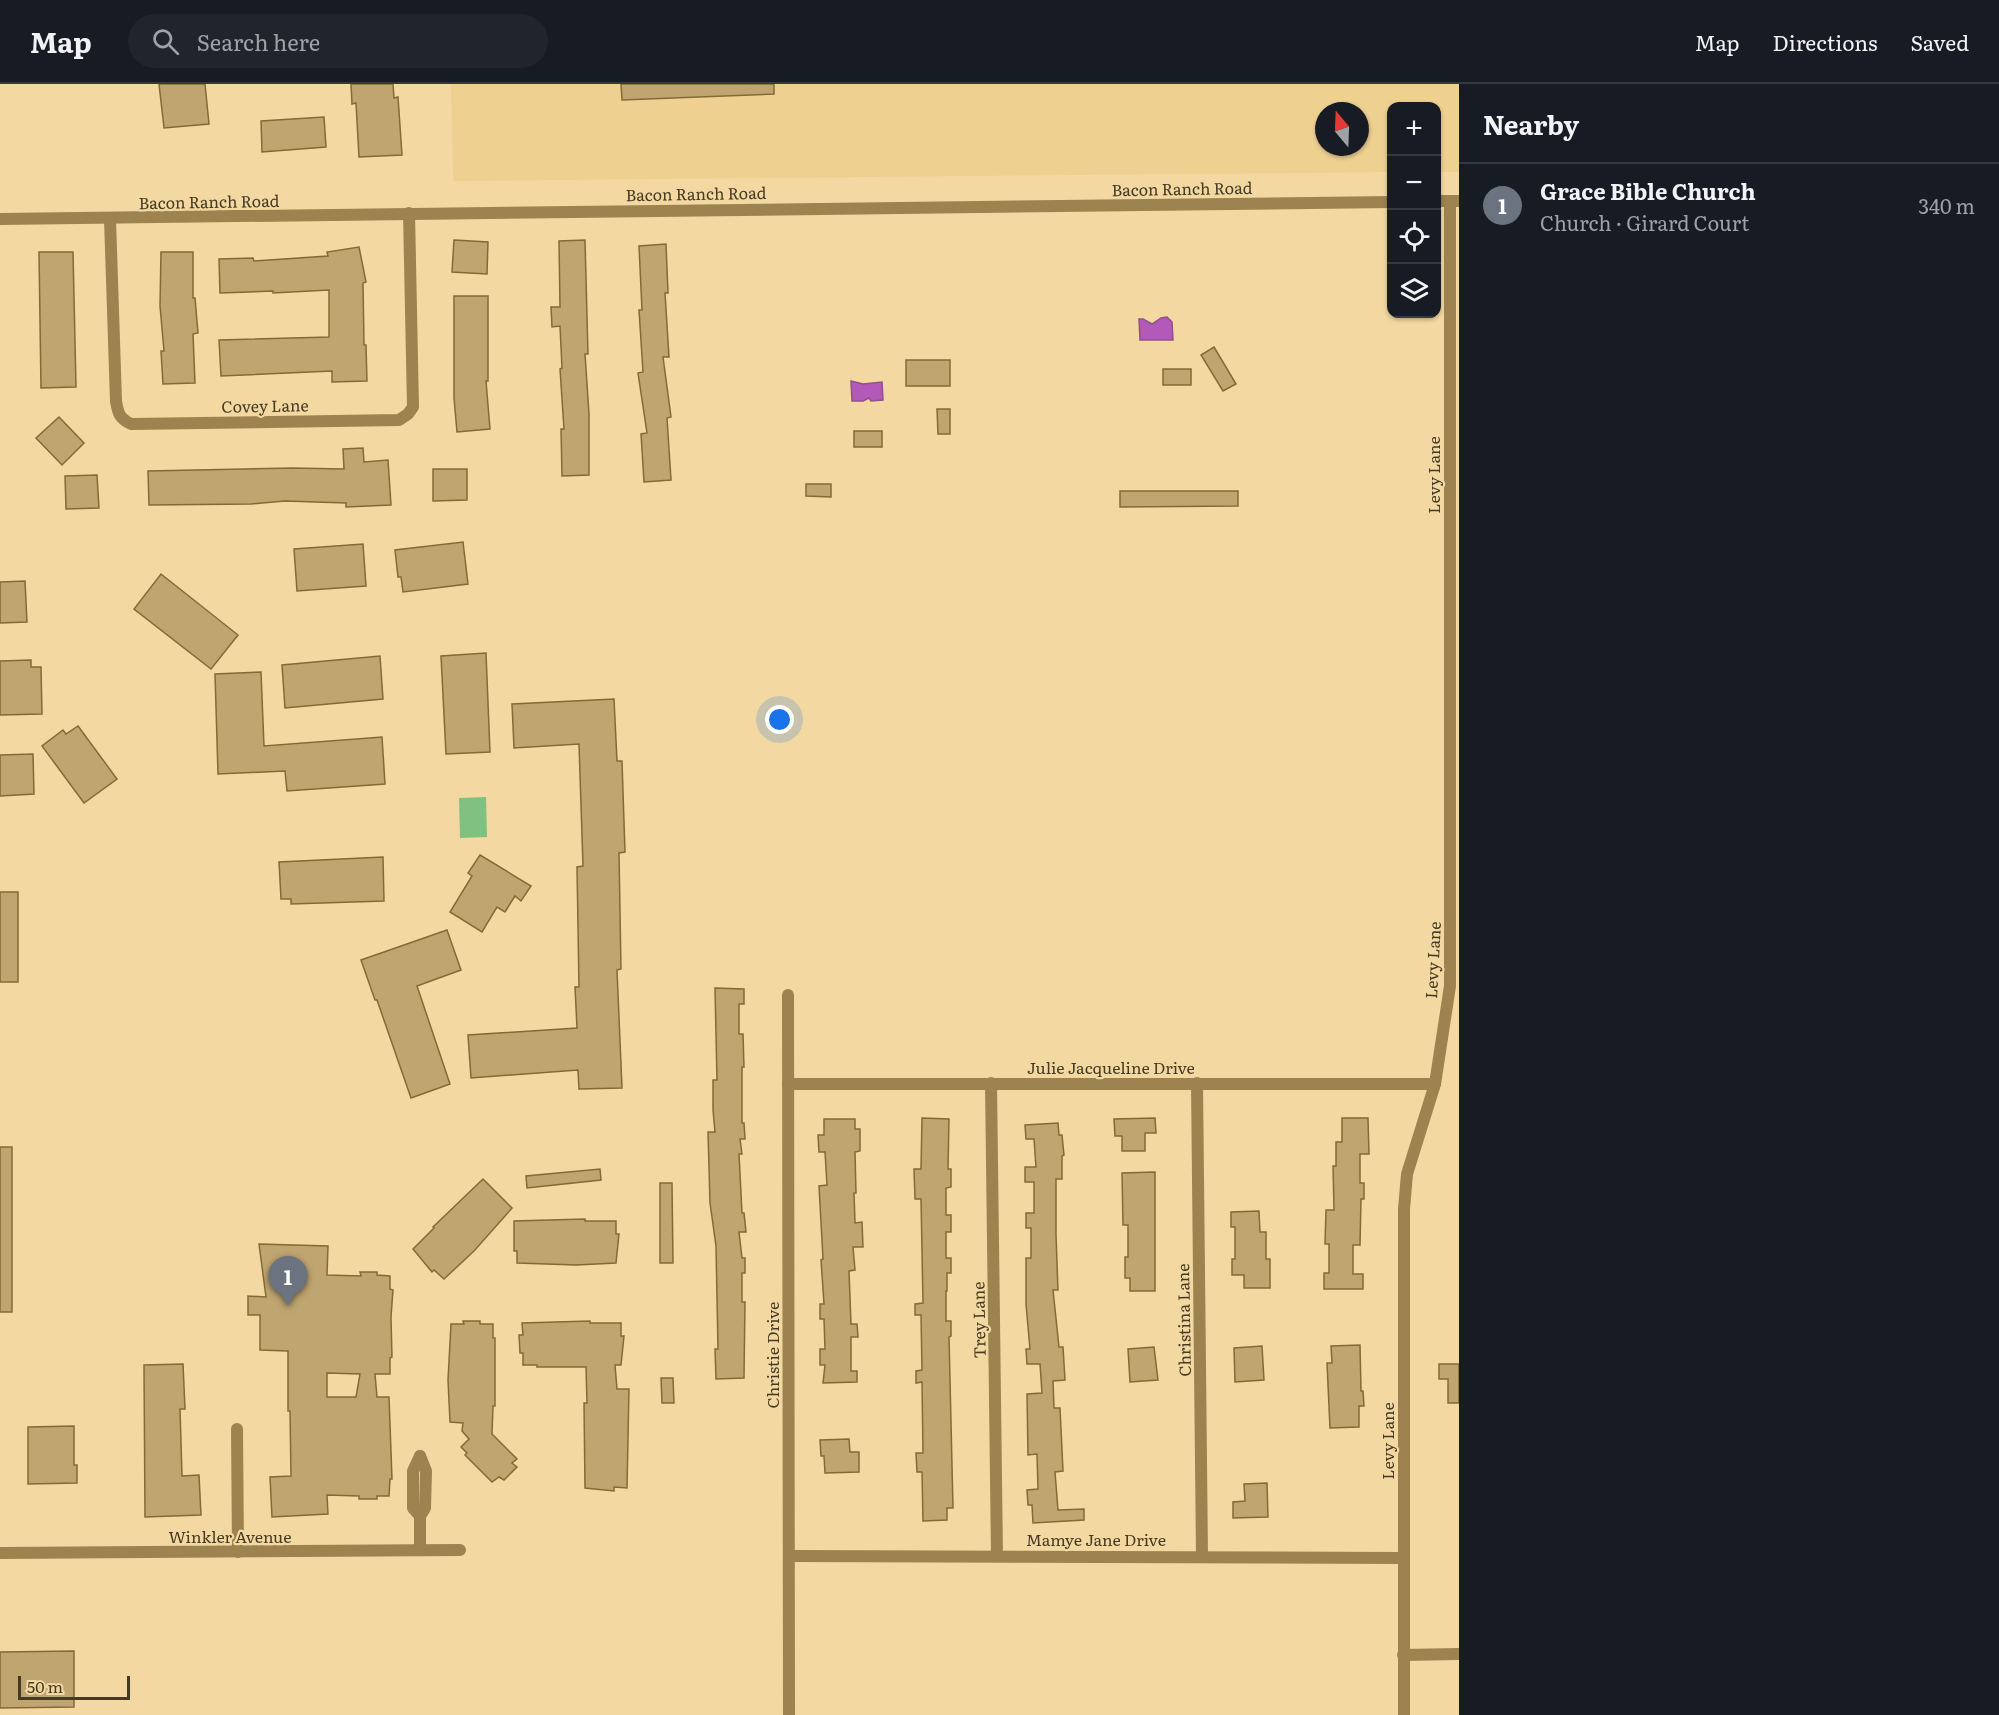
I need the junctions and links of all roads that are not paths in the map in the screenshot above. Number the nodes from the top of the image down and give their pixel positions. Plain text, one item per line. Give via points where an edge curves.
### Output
1 (1455, 201) edge
2 (1387, 202) edge
3 (409, 213) junction
4 (0, 219) edge
5 (110, 219) junction
6 (1455, 333) edge
7 (1454, 733) edge
8 (1455, 942) edge
9 (788, 995) dead end
10 (991, 1083) junction
11 (1197, 1083) junction
12 (788, 1084) junction
13 (1435, 1084) junction
14 (237, 1429) dead end
15 (420, 1516) dead end
16 (420, 1550) junction
17 (460, 1550) dead end
18 (238, 1552) junction
19 (0, 1553) edge
20 (789, 1556) junction
21 (997, 1556) junction
22 (1202, 1556) junction
23 (1403, 1558) junction
24 (1459, 1654) edge
25 (1403, 1655) junction
26 (789, 1715) edge
27 (1404, 1715) edge

1 - 6 street, Levy Lane
2 - 3 street, Bacon Ranch Road
3 - 5 street, Bacon Ranch Road
3 - 5 street, Covey Lane via 413,407 399,420 131,424 123,420 116,401
4 - 5 street, Bacon Ranch Road
6 - 7 street, Levy Lane
7 - 8 street, Levy Lane
8 - 13 street, Levy Lane
9 - 12 street, Christie Drive
10 - 11 street, Julie Jacqueline Drive
10 - 12 street, Julie Jacqueline Drive
10 - 21 street, Trey Lane
11 - 13 street, Julie Jacqueline Drive
11 - 22 street, Christina Lane
12 - 20 street, Christie Drive
13 - 23 street, Levy Lane via 1407,1174 1404,1209
14 - 18 street
15 - 16 street
16 - 17 street, Winkler Avenue
16 - 18 street, Winkler Avenue
18 - 19 street, Winkler Avenue
20 - 21 street, Mamye Jane Drive
20 - 26 street, Christie Drive
21 - 22 street, Mamye Jane Drive
22 - 23 street, Mamye Jane Drive
23 - 25 street, Levy Lane
24 - 25 street
25 - 27 street, Levy Lane

